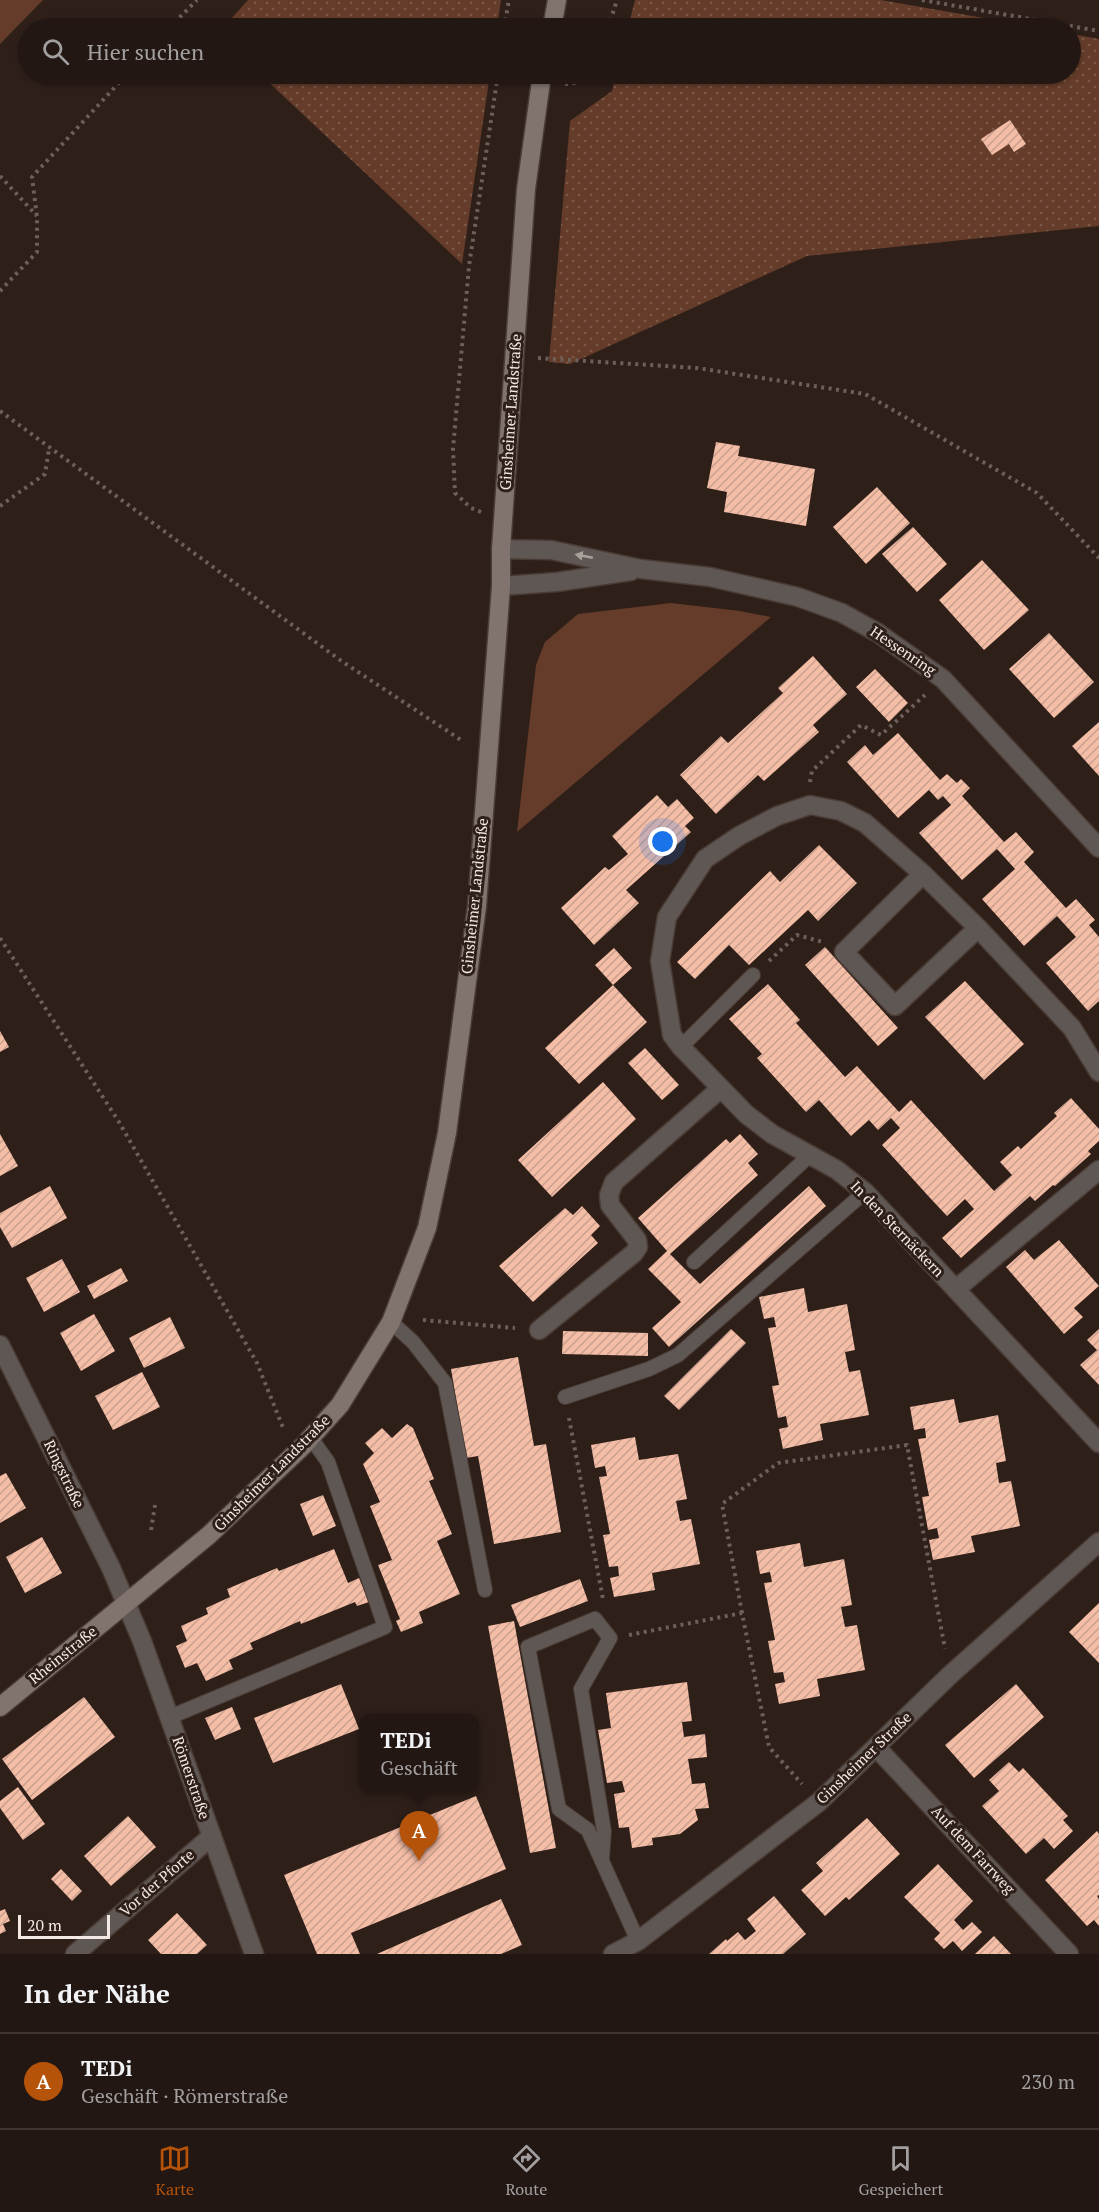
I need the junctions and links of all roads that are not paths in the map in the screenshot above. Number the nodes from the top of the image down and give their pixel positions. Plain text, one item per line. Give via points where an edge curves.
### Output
1 (557, 0) edge
2 (554, 18) edge
3 (541, 84) edge
4 (501, 549) junction
5 (641, 569) junction
6 (501, 586) junction
7 (1099, 848) edge
8 (923, 874) junction
9 (978, 928) junction
10 (753, 975) road end
11 (681, 1047) junction
12 (1099, 1072) edge
13 (720, 1089) junction
14 (810, 1155) junction
15 (1099, 1170) edge
16 (865, 1192) junction
17 (694, 1262) dead end
18 (956, 1289) junction
19 (391, 1322) junction
20 (539, 1330) road end
21 (0, 1345) edge
22 (565, 1397) road end
23 (311, 1438) junction
24 (1099, 1443) edge
25 (1099, 1542) edge
26 (485, 1590) dead end
27 (126, 1604) junction
28 (0, 1707) edge
29 (170, 1717) junction
30 (876, 1747) junction
31 (212, 1836) junction
32 (602, 1858) junction
33 (640, 1948) edge
34 (75, 1954) edge
35 (254, 1954) edge
36 (613, 1954) edge
37 (1069, 1954) edge

1 - 2 main road
3 - 4 main road, Ginsheimer Landstraße via 525,189
5 -> 4 street, Hessenring via 551,550
4 - 6 main road, Ginsheimer Landstraße
5 - 6 street, Hessenring
5 - 7 street, Hessenring via 710,577 798,597 842,613 878,633 943,679
6 - 19 main road, Ginsheimer Landstraße via 477,906 447,1133 427,1228
8 - 9 street, In den Sternäckern
8 - 9 street via 844,952 895,1006
8 - 11 street, In den Sternäckern via 865,823 841,811 810,805 777,816 705,859 667,917 660,961 672,1035
9 - 12 street, In den Sternäckern via 1072,1028
10 - 11 lane
11 - 13 street, In den Sternäckern
13 - 14 street, In den Sternäckern via 772,1134
13 - 20 street via 614,1182 610,1205 637,1240 634,1254
14 - 16 street, In den Sternäckern
14 - 17 lane
15 - 18 street, In den Sternäckern
16 - 18 street, In den Sternäckern
16 - 22 lane via 678,1355 649,1369
18 - 24 street, In den Sternäckern
19 - 23 main road, Ginsheimer Landstraße via 340,1406
19 - 26 lane via 413,1342 445,1383
21 - 27 street, Ringstraße
23 - 27 main road, Ginsheimer Landstraße via 209,1535
23 - 29 lane via 328,1462 385,1627
25 - 30 street, Ginsheimer Straße
27 - 28 main road, Rheinstraße
27 - 29 street, Römerstraße
29 - 31 street, Römerstraße
30 - 33 street, Ginsheimer Straße via 819,1802
30 - 37 street, Auf dem Farrweg
31 - 34 street, Vor der Pforte
31 - 35 street, Römerstraße
32 - 32 lane via 588,1830 559,1809 528,1647 595,1619 610,1638 581,1689 604,1831
32 - 33 lane
33 - 36 street, Ginsheimer Straße

